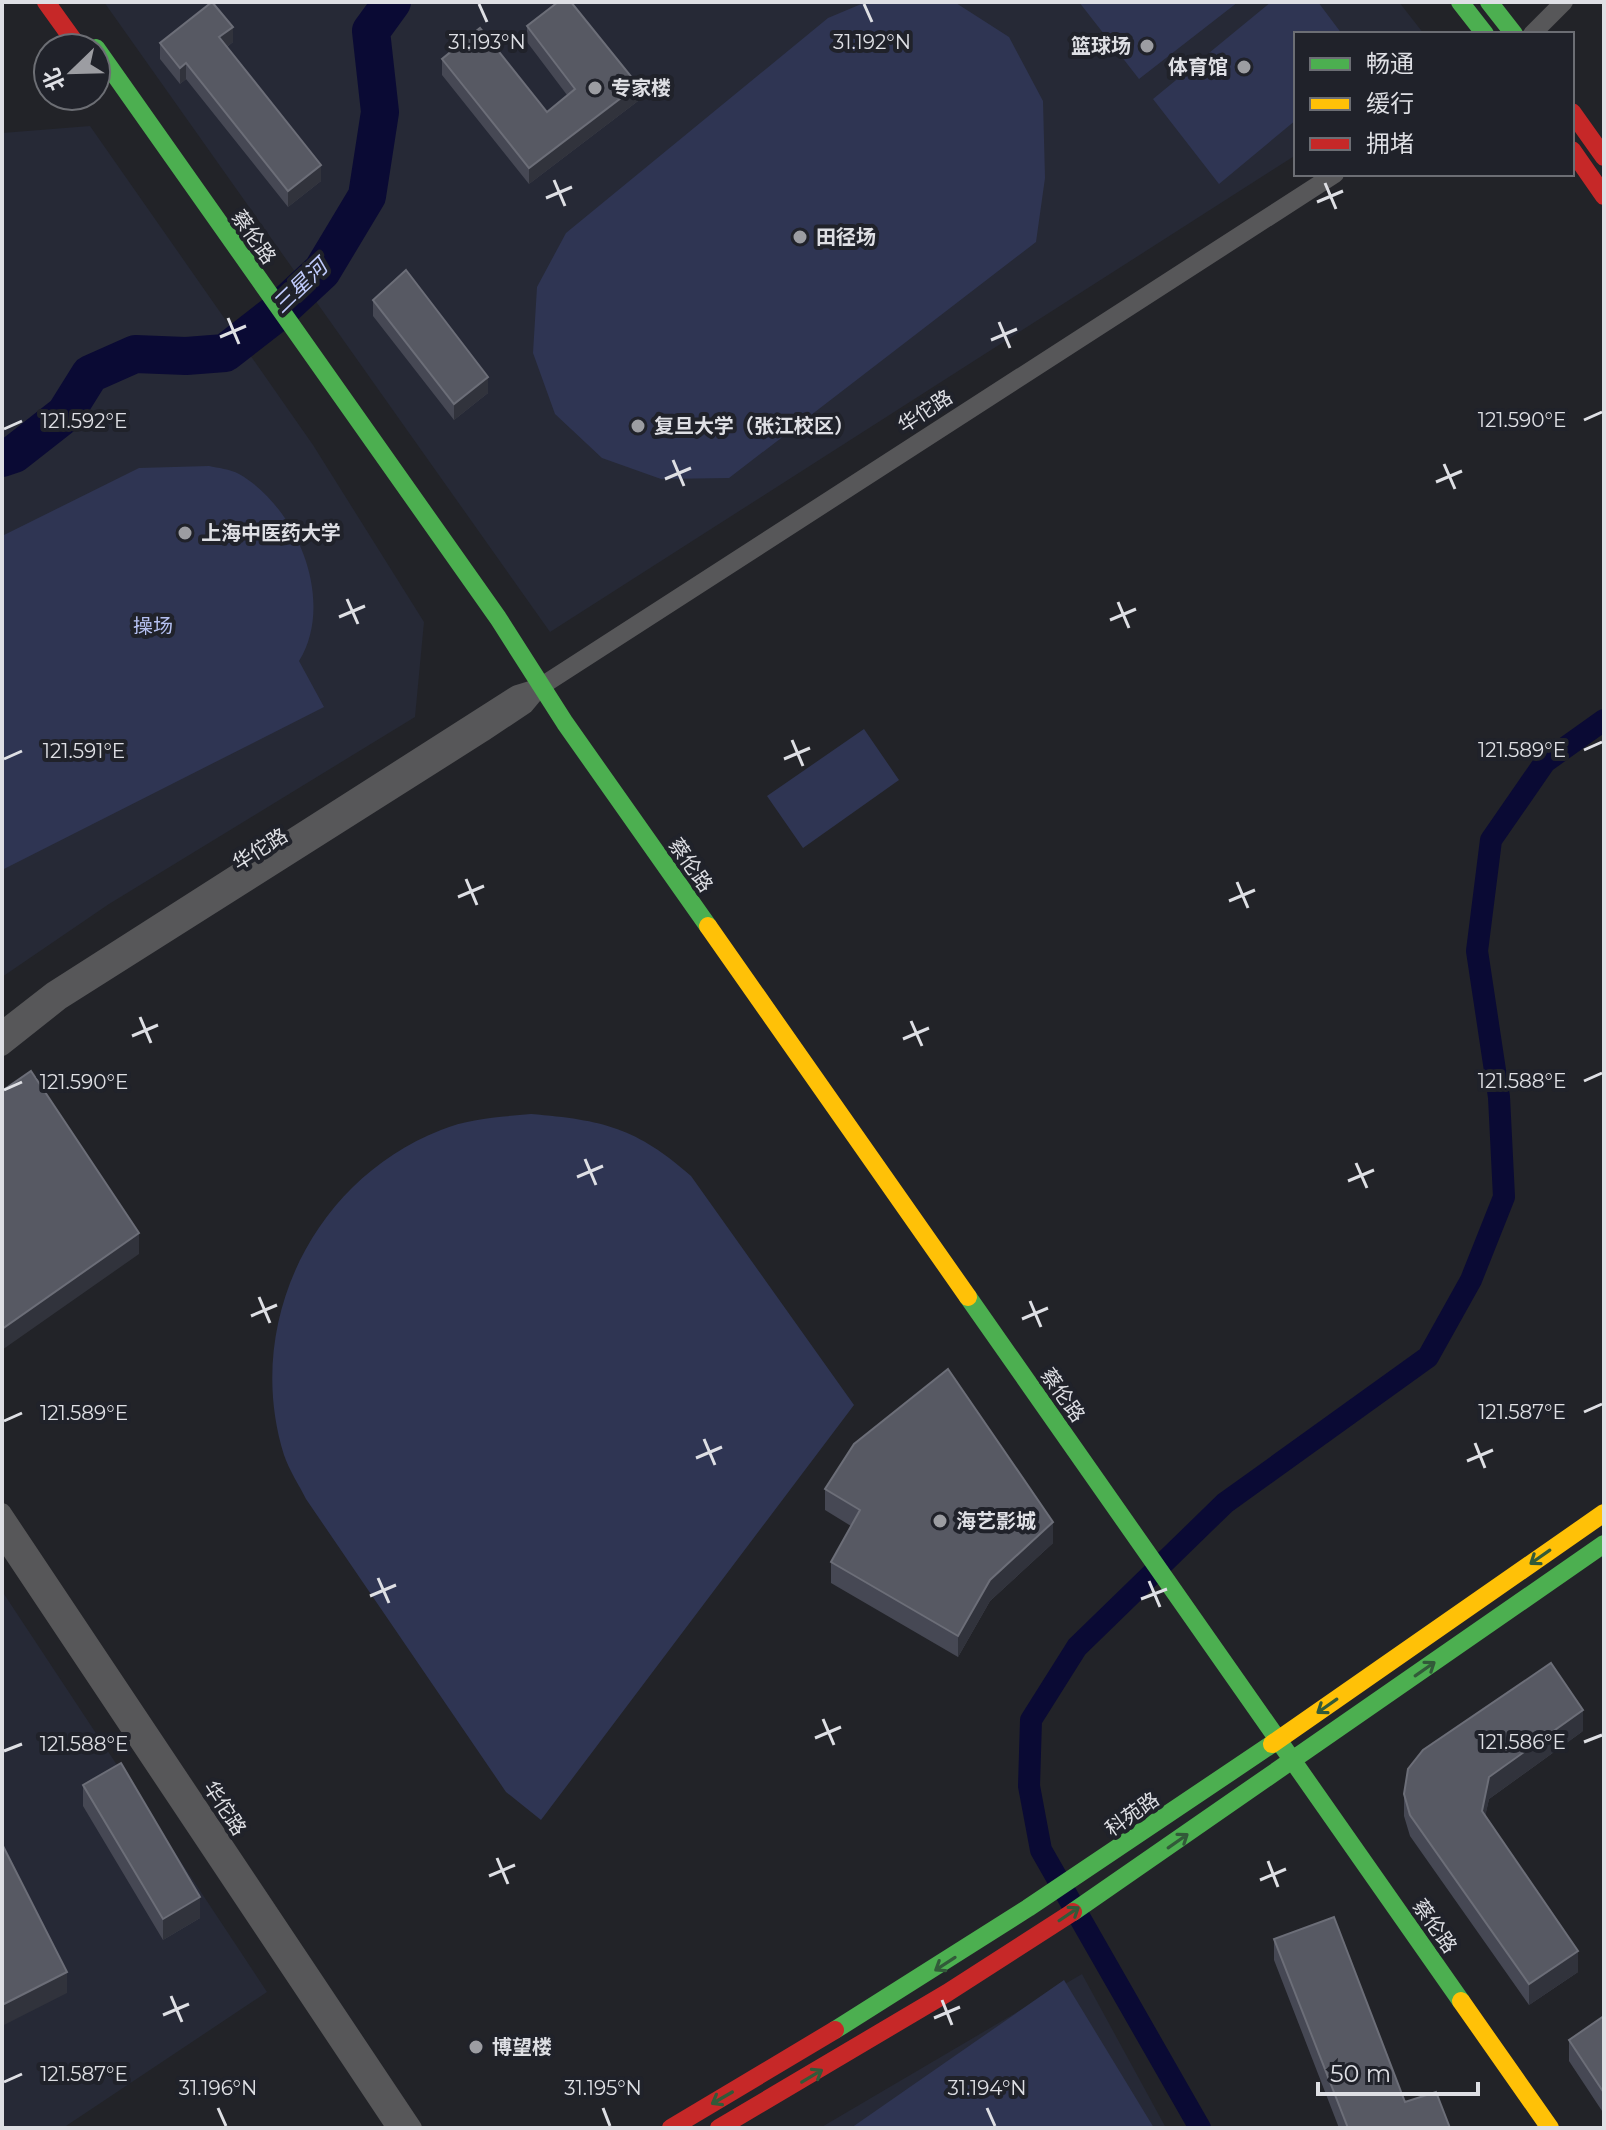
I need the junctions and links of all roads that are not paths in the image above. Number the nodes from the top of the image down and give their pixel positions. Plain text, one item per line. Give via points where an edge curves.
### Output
1 (46, 2) edge
2 (65, 2) edge
3 (1460, 2) edge
4 (1489, 2) edge
5 (1564, 2) edge
6 (68, 32) edge
7 (85, 32) edge
8 (1483, 32) edge
9 (1512, 32) edge
10 (1534, 32) edge
11 (112, 72) edge
12 (112, 94) edge
13 (1574, 115) edge
14 (1574, 153) edge
15 (1604, 157) edge
16 (1332, 176) edge
17 (1604, 196) edge
18 (252, 281) junction
19 (540, 687) junction
20 (2, 1030) edge
21 (2, 1047) edge
22 (2, 1512) edge
23 (1604, 1513) edge
24 (2, 1537) edge
25 (1604, 1544) edge
26 (1278, 1741) junction
27 (1293, 1762) junction
28 (396, 2128) edge
29 (413, 2128) edge
30 (671, 2128) edge
31 (719, 2128) edge
32 (1550, 2128) edge

1 - 6 street
2 - 7 street, 蔡伦路
3 - 8 street
4 - 9 street
5 - 10 street
11 - 18 street, 蔡伦路
12 - 18 street, 蔡伦路
13 - 15 street
14 - 17 street
16 - 19 street, 华佗路
18 - 19 street, 蔡伦路 via 506,630
19 - 20 street, 华佗路 via 517,694 52,991
19 - 21 street, 华佗路 via 525,705 60,1001
19 - 26 street, 蔡伦路
22 - 29 street, 华佗路
23 -> 26 street, 科苑路
24 - 28 street, 华佗路
27 -> 25 street
26 - 27 street, 蔡伦路
26 -> 30 street, 科苑路 via 1011,1922
31 -> 27 street via 1025,1944
27 - 32 street, 蔡伦路

